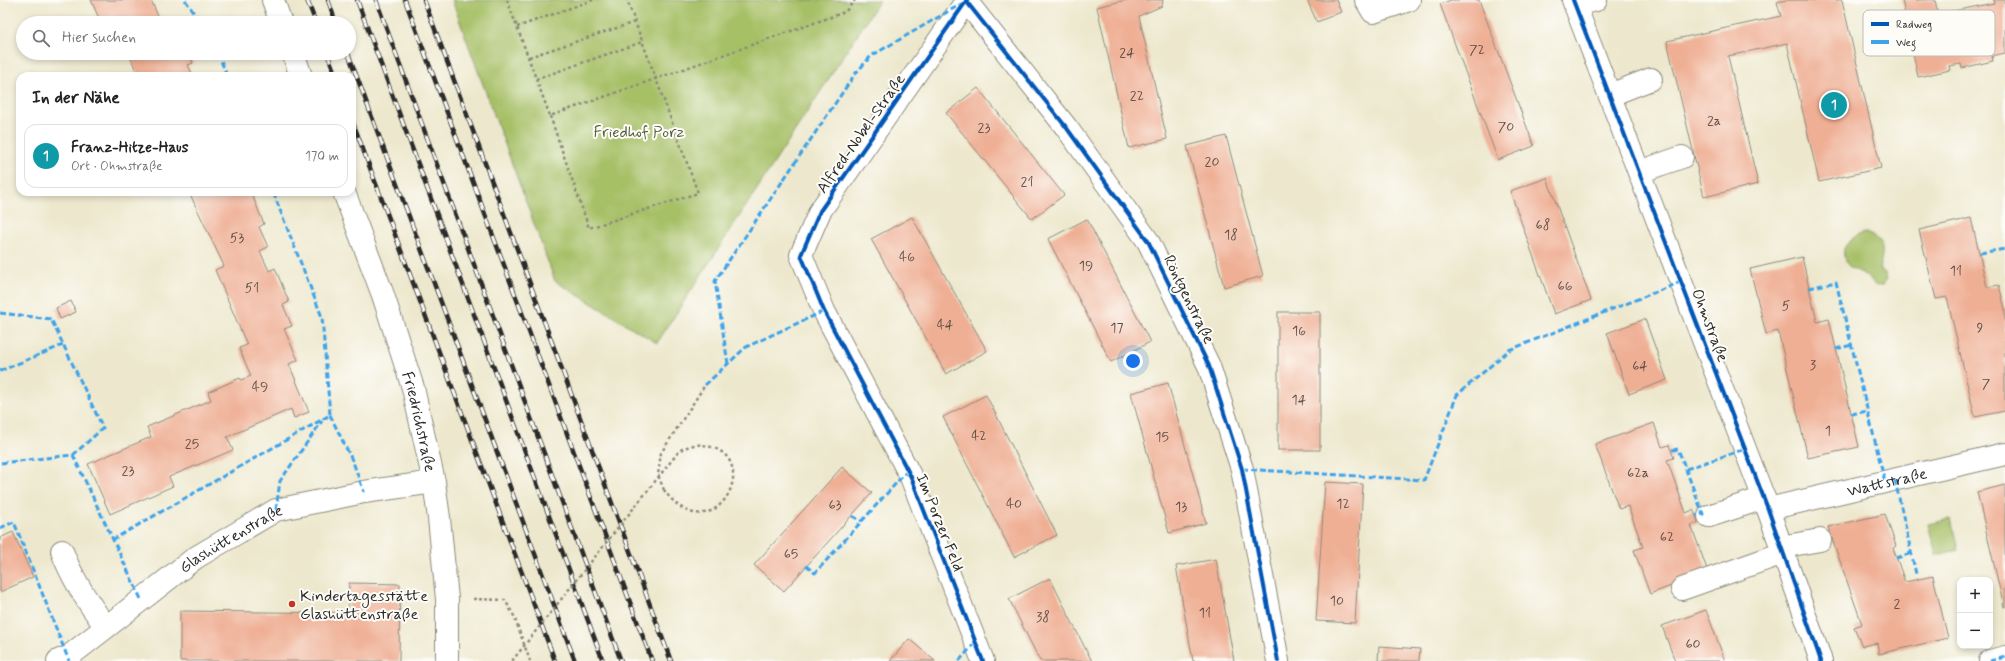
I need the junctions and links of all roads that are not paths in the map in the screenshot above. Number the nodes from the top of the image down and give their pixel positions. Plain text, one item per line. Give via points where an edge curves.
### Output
1 (273, 0) edge
2 (967, 0) edge
3 (1366, 0) edge
4 (1409, 0) edge
5 (1596, 0) edge
6 (1574, 2) edge
7 (279, 16) edge
8 (295, 60) edge
9 (300, 72) edge
10 (1651, 80) dead end
11 (1610, 95) junction
12 (1682, 157) dead end
13 (1639, 172) junction
14 (346, 196) edge
15 (824, 310) joint
16 (2005, 454) edge
17 (434, 482) junction
18 (1766, 503) junction
19 (1709, 516) dead end
20 (1820, 540) dead end
21 (1782, 550) junction
22 (62, 551) dead end
23 (1682, 590) dead end
24 (106, 627) junction
25 (2005, 657) edge
26 (58, 661) edge
27 (447, 661) edge
28 (983, 661) edge
29 (1278, 661) edge
30 (1821, 661) edge
31 (1990, 661) edge

1 - 7 street
2 - 15 street, Alfred-Nobel-Straße via 820,211 801,255
2 - 29 street, Röntgenstraße via 1066,127 1148,241 1209,366 1242,469
3 - 4 street via 1373,12
5 - 6 street
6 - 11 street, Ohmstraße
8 - 9 street
10 - 11 street
11 - 13 street, Ohmstraße
12 - 13 street
13 - 18 street, Ohmstraße
14 - 17 street, Friedrichstraße via 383,295 413,388
15 - 28 street, Im Porzer Feld via 911,477
16 - 18 street, Wattstraße
17 - 24 street, Glashüttenstraße via 364,492 276,510 195,558
17 - 27 street, Friedrichstraße via 447,599
18 - 19 street, Wattstraße
18 - 21 street, Ohmstraße
20 - 21 street
21 - 23 street
21 - 30 street, Ohmstraße
22 - 24 street via 69,570 85,598
24 - 26 street, Glashüttenstraße via 68,657
25 - 31 street

